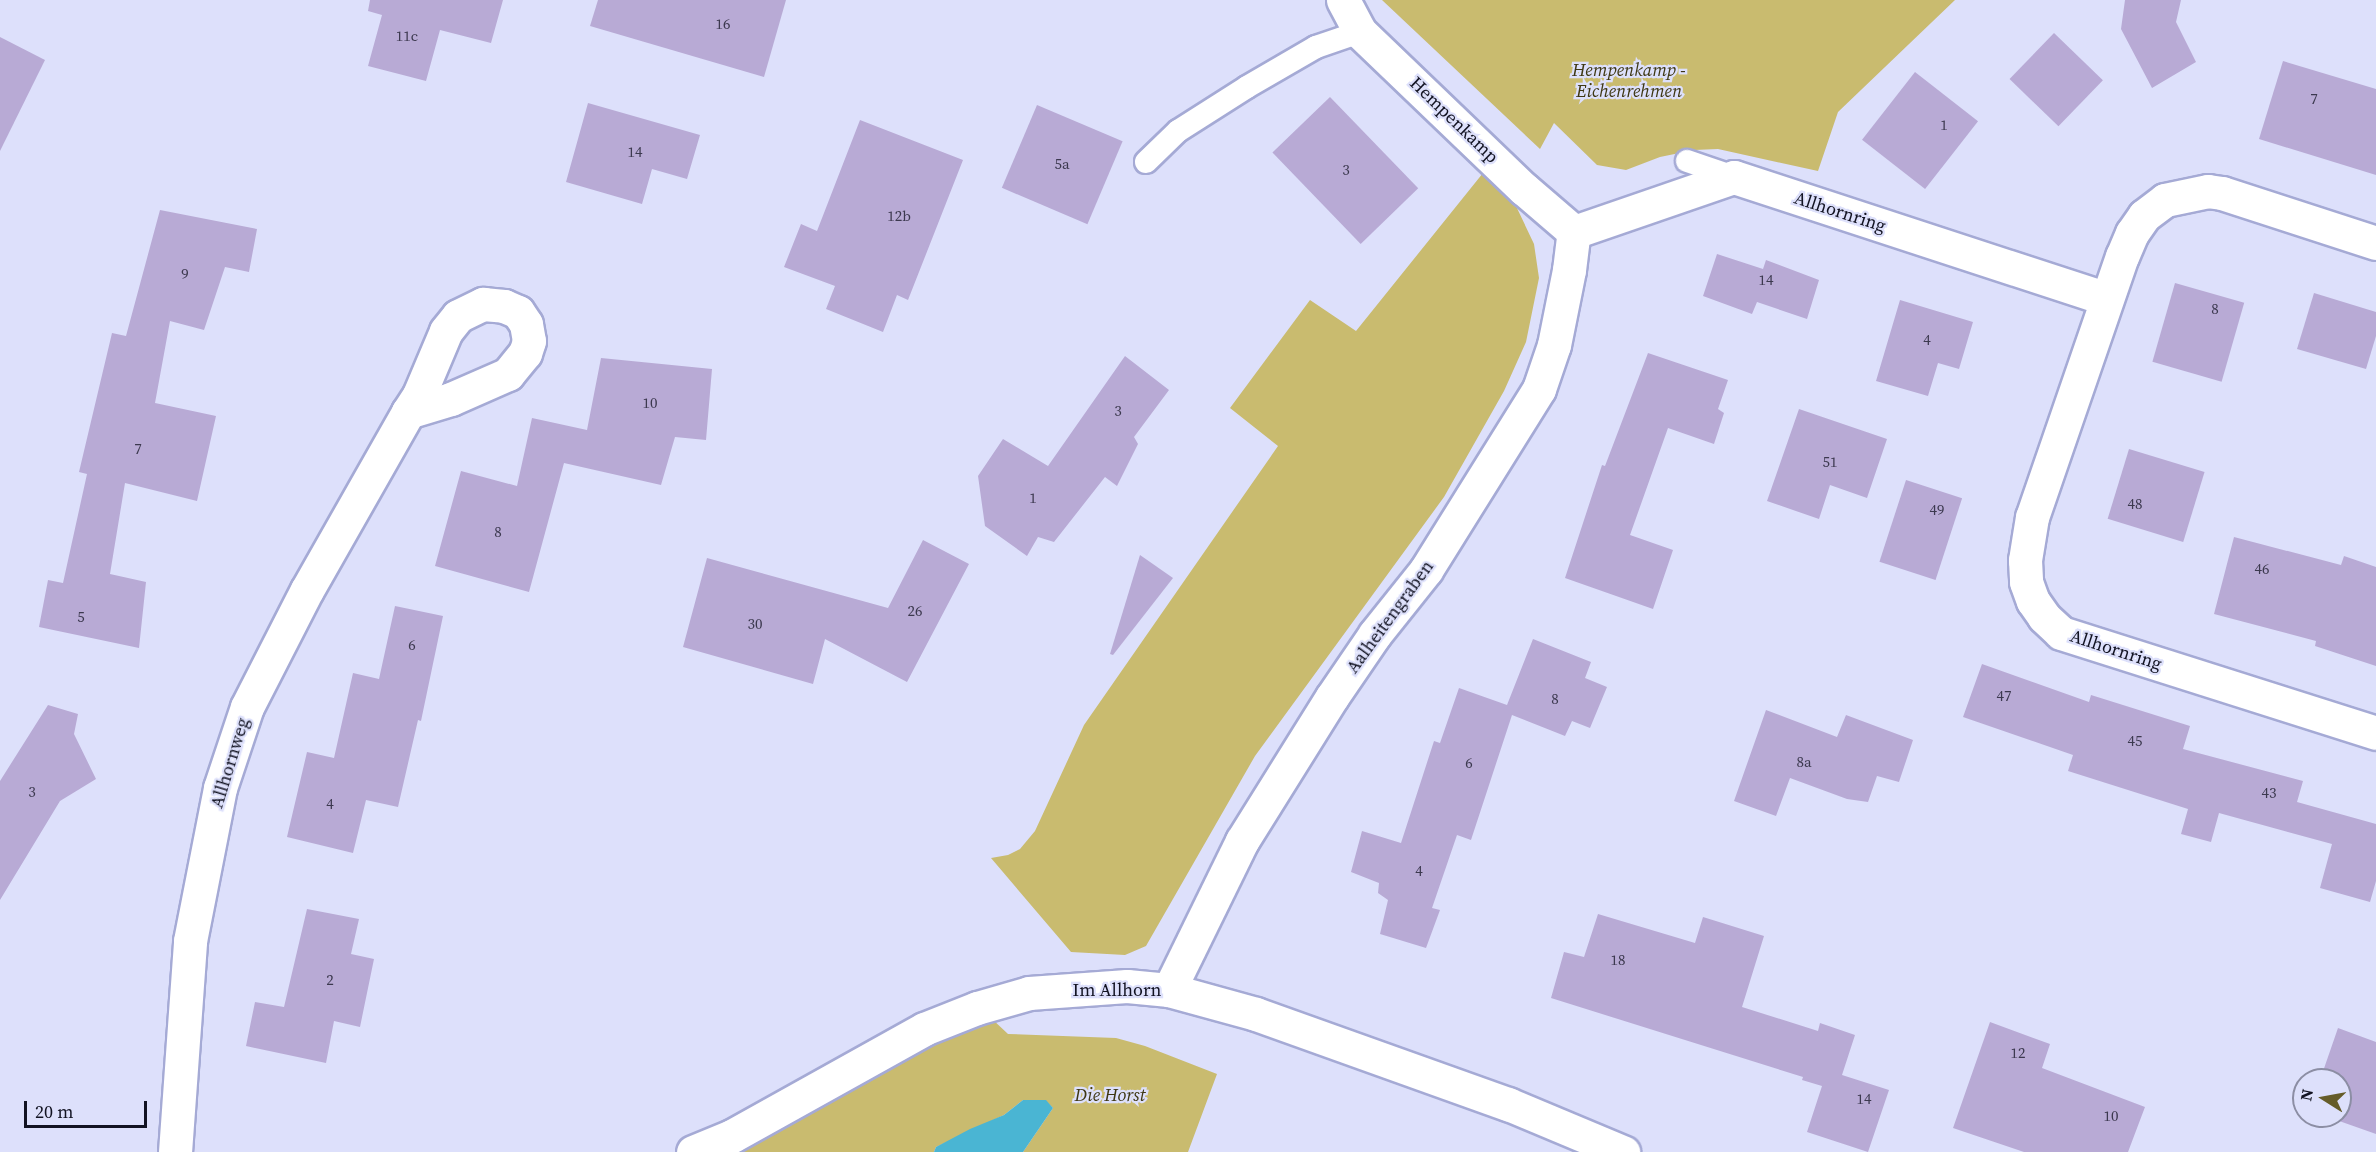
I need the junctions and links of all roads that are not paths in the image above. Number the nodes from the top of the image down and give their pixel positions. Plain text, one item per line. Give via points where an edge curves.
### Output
1 (1343, 0) edge
2 (1360, 32) junction
3 (1687, 161) dead end
4 (1146, 162) dead end
5 (1734, 177) junction
6 (1574, 232) junction
7 (2376, 243) edge
8 (2107, 299) junction
9 (408, 412) dead end
10 (2376, 734) edge
11 (1169, 990) junction
12 (175, 1152) edge
13 (693, 1152) edge
14 (1623, 1152) edge

1 - 2 street, Hempenkamp
2 - 4 lane via 1316,47 1247,87 1178,131
2 - 6 street, Hempenkamp
3 - 5 lane
5 - 6 street
5 - 8 street, Allhornring
6 - 11 street, Aalheitengraben via 1554,345 1539,389 1432,561 1332,697 1242,841
7 - 8 street, Allhornring via 2223,193 2190,193 2165,200 2144,216 2132,233
8 - 10 street, Allhornring via 2032,517 2025,560 2026,582 2033,601 2061,633
9 - 12 street, Allhornweg via 307,590 247,707 220,788 190,941
11 - 13 street, Im Allhorn via 1127,986 1029,993 976,1008 924,1029 732,1136
11 - 14 street, Im Allhorn via 1256,1014 1508,1104

